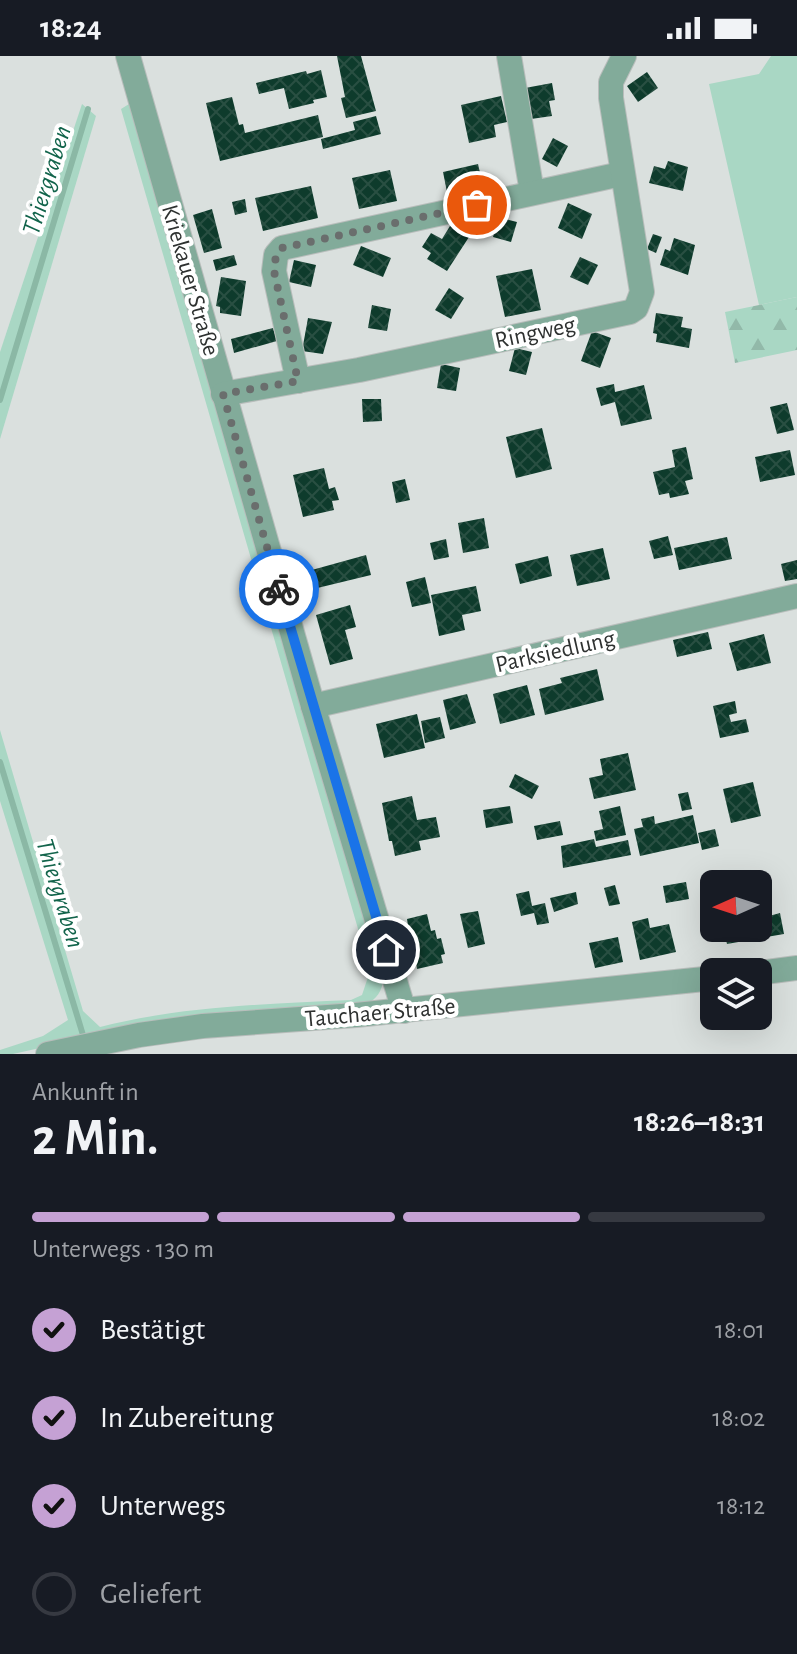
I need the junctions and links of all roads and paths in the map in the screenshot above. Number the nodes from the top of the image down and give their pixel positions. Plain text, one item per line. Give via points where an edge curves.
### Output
1 (128, 56) edge
2 (509, 56) edge
3 (624, 56) edge
4 (621, 174) junction
5 (532, 192) junction
6 (298, 381) junction
7 (223, 394) junction
8 (797, 596) edge
9 (313, 706) junction
10 (797, 968) edge
11 (772, 971) edge
12 (700, 979) edge
13 (404, 1011) junction
14 (48, 1054) edge

1 - 7 street, Kriekauer Straße
2 - 5 street
3 - 4 street, Ringweg via 610,88
4 - 5 street
4 - 6 street, Ringweg via 642,292 630,312
5 - 6 street via 282,248 274,271
6 - 7 street, Ringweg
7 - 9 street, Kriekauer Straße
8 - 9 street, Parksiedlung
9 - 13 street, Kriekauer Straße
10 - 11 street
12 - 13 street, Tauchaer Straße
13 - 14 street, Tauchaer Straße via 203,1026

